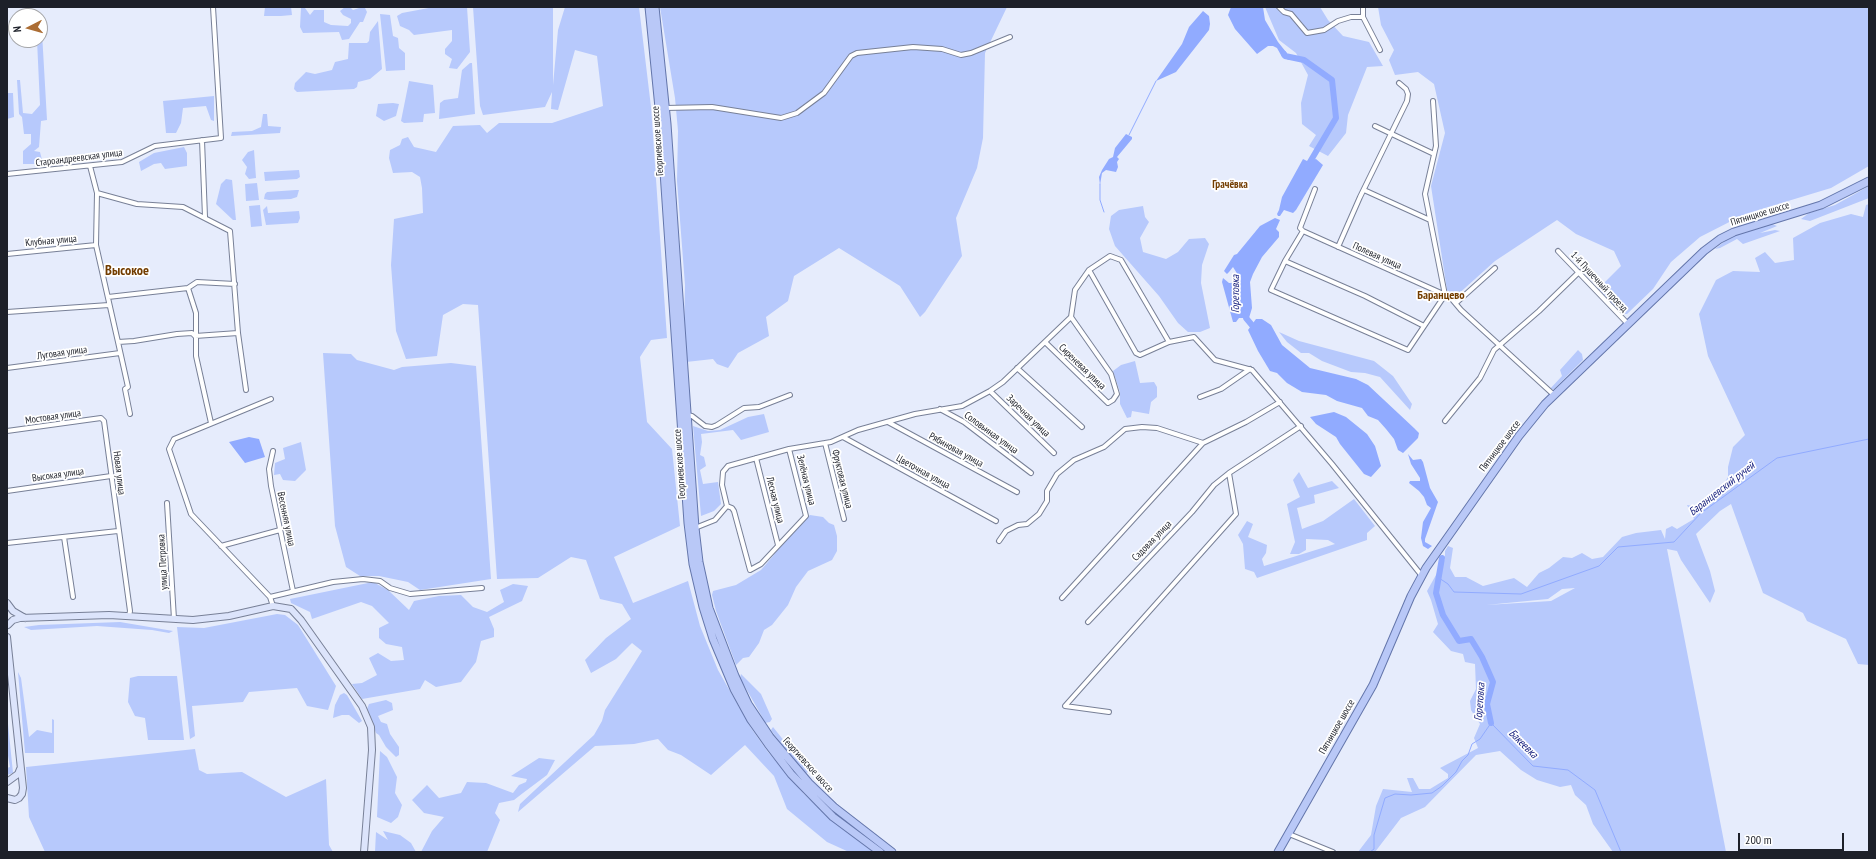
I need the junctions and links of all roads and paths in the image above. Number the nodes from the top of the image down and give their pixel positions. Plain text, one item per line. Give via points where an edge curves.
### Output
1 (213, 7) edge
2 (649, 7) edge
3 (655, 7) edge
4 (1279, 7) edge
5 (1363, 7) edge
6 (1363, 17) junction
7 (1010, 37) dead end
8 (1380, 50) dead end
9 (1399, 83) dead end
10 (658, 99) junction
11 (1433, 101) dead end
12 (666, 108) junction
13 (1375, 126) dead end
14 (1392, 134) junction
15 (202, 140) junction
16 (1434, 154) junction
17 (90, 166) junction
18 (7, 174) edge
19 (1869, 181) edge
20 (1315, 188) dead end
21 (1364, 190) junction
22 (97, 193) junction
23 (205, 217) junction
24 (1430, 220) junction
25 (1304, 231) junction
26 (96, 246) junction
27 (1338, 247) junction
28 (1558, 250) dead end
29 (7, 254) edge
30 (1286, 261) junction
31 (1494, 268) dead end
32 (1089, 270) junction
33 (1579, 272) junction
34 (235, 284) junction
35 (188, 288) junction
36 (1445, 295) junction
37 (108, 297) junction
38 (1456, 303) junction
39 (109, 305) junction
40 (7, 312) edge
41 (1072, 317) junction
42 (1628, 324) junction
43 (1424, 326) junction
44 (238, 333) junction
45 (195, 336) junction
46 (118, 342) junction
47 (1045, 342) junction
48 (1169, 342) junction
49 (1499, 346) junction
50 (120, 353) junction
51 (7, 368) edge
52 (1017, 368) junction
53 (1250, 369) junction
54 (246, 390) dead end
55 (990, 391) junction
56 (790, 395) dead end
57 (1554, 395) junction
58 (1200, 397) dead end
59 (271, 399) dead end
60 (1280, 402) junction
61 (940, 409) junction
62 (130, 414) dead end
63 (687, 415) junction
64 (101, 418) joint
65 (1445, 421) dead end
66 (888, 422) junction
67 (211, 423) junction
68 (1301, 426) junction
69 (1082, 427) dead end
70 (7, 431) edge
71 (843, 438) junction
72 (1203, 442) junction
73 (825, 443) junction
74 (789, 449) junction
75 (273, 450) dead end
76 (1054, 453) dead end
77 (756, 458) junction
78 (1031, 473) dead end
79 (1229, 473) junction
80 (112, 476) junction
81 (7, 490) edge
82 (1017, 492) dead end
83 (167, 503) dead end
84 (727, 506) junction
85 (844, 519) dead end
86 (996, 521) dead end
87 (695, 528) junction
88 (280, 530) junction
89 (118, 531) junction
90 (64, 537) junction
91 (999, 541) dead end
92 (7, 543) edge
93 (778, 545) junction
94 (221, 546) junction
95 (1422, 576) junction
96 (482, 588) dead end
97 (293, 591) junction
98 (73, 597) dead end
99 (270, 597) junction
100 (1062, 598) dead end
101 (7, 603) edge
102 (273, 606) junction
103 (10, 610) edge
104 (129, 616) junction
105 (28, 618) junction
106 (174, 619) junction
107 (1088, 622) dead end
108 (8, 627) edge
109 (7, 637) edge
110 (1109, 712) dead end
111 (20, 769) junction
112 (8, 782) edge
113 (22, 785) junction
114 (7, 798) edge
115 (1289, 834) junction
116 (364, 852) edge
117 (880, 852) edge
118 (892, 852) edge
119 (1278, 852) edge
120 (1333, 852) edge

1 - 15 street, Староандреевская улица via 221,138
2 - 10 main road, Георгиевское шоссе
3 - 12 main road, Георгиевское шоссе
4 - 6 street via 1291,14 1307,33 1311,34 1350,17
5 - 6 street
6 - 8 street
7 - 12 street via 961,55 942,49 913,48 857,53 850,56 824,93 796,113 781,118 712,107
9 - 14 street via 1408,94
10 - 12 street
10 - 117 main road, Георгиевское шоссе via 688,523 693,564 706,618 734,689 768,744 795,778 833,817
11 - 16 street via 1436,146
12 - 63 main road, Георгиевское шоссе
13 - 14 street
14 - 16 street
14 - 21 street
15 - 17 street, Староандреевская улица via 155,146 122,162
15 - 23 street
16 - 24 street via 1425,194
17 - 18 street, Староандреевская улица
17 - 22 street
19 - 42 main road, Пятницкое шоссе via 1821,205 1734,232 1720,239 1704,251
20 - 25 street via 1300,228
21 - 24 street
21 - 27 street
22 - 23 street via 137,204 183,207
22 - 26 street
23 - 34 street via 230,231
24 - 36 street
25 - 27 street, Полевая улица
25 - 30 street
26 - 29 street, Клубная улица
26 - 37 street
27 - 36 street, Полевая улица
28 - 33 street, 1-й Пушечный проезд
30 - 43 street
30 - 43 street via 1271,290 1408,350
31 - 38 street
32 - 41 street via 1075,290
32 - 48 street via 1136,353 1140,355
32 - 48 street via 1110,256 1121,260
33 - 42 street, 1-й Пушечный проезд
33 - 49 street
34 - 35 street via 197,282
34 - 44 street
35 - 37 street
35 - 45 street via 196,313
36 - 38 street, Полевая улица
36 - 43 street
37 - 39 street
38 - 49 street, Полевая улица
39 - 40 street
39 - 46 street
41 - 47 street
41 - 47 street, Сиреневая улица via 1111,374 1116,394 1108,403
42 - 57 main road, Пятницкое шоссе
44 - 45 street
44 - 54 street
45 - 46 street via 192,333 177,334
45 - 67 street
46 - 50 street
47 - 52 street
48 - 53 street via 1194,337 1215,360
49 - 57 street, Полевая улица
49 - 65 street via 1494,350 1480,378
50 - 51 street, Луговая улица
50 - 62 street via 128,387 125,389
52 - 55 street
52 - 69 street
53 - 58 street via 1221,390
53 - 60 street
55 - 61 street via 962,406
55 - 76 street, Заречная улица
56 - 63 street via 759,407 744,408 712,427 705,426
57 - 95 main road, Пятницкое шоссе via 1519,436
59 - 67 street
60 - 68 street
60 - 72 street via 1246,422
61 - 66 street
61 - 78 street, Соловьиная улица via 964,422
63 - 87 main road, Георгиевское шоссе
64 - 70 street, Мостовая улица
64 - 80 street, Новая улица via 104,421
66 - 71 street
66 - 82 street, Рябиновая улица
67 - 94 street via 174,439 169,449 191,514
68 - 79 street, Садовая улица
68 - 95 street
71 - 73 street
71 - 86 street, Цветочная улица
72 - 91 street via 1157,428 1125,429 1104,447 1074,460 1057,474 1047,491 1047,501 1039,514 1027,524 1006,531
72 - 100 street
73 - 74 street
73 - 85 street, Фруктовая улица
74 - 77 street
74 - 93 street, Зелёная улица via 806,516
75 - 88 street, Весенняя улица via 269,469
77 - 84 street via 728,466 723,472 722,485
77 - 93 street, Лесная улица
79 - 107 street, Садовая улица via 1214,485 1192,512
79 - 110 street via 1236,514 1065,706
80 - 81 street, Высокая улица
80 - 89 street, Новая улица
83 - 106 street, улица Петровка
84 - 87 street via 715,520
84 - 93 street via 734,511 750,570 761,564
87 - 118 main road, Георгиевское шоссе via 709,608 726,657 748,704 778,748 808,784 844,816
88 - 94 street
88 - 97 street, Весенняя улица
89 - 90 street
89 - 104 street, Новая улица
90 - 92 street
90 - 98 street
94 - 99 street
95 - 115 main road, Пятницкое шоссе via 1408,602 1373,685
96 - 97 street via 410,594 390,588 380,581 363,579 333,582
97 - 99 street
99 - 102 street
101 - 103 main road
102 - 106 main road via 218,618
102 - 116 main road via 288,608 298,615 362,706 371,727 372,750
103 - 105 main road
103 - 108 main road
104 - 105 main road
104 - 106 main road
105 - 108 main road via 15,619
109 - 111 main road
111 - 112 main road
111 - 113 main road
112 - 113 main road via 15,780
113 - 114 main road via 23,792 19,798
115 - 119 main road, Пятницкое шоссе
115 - 120 street

